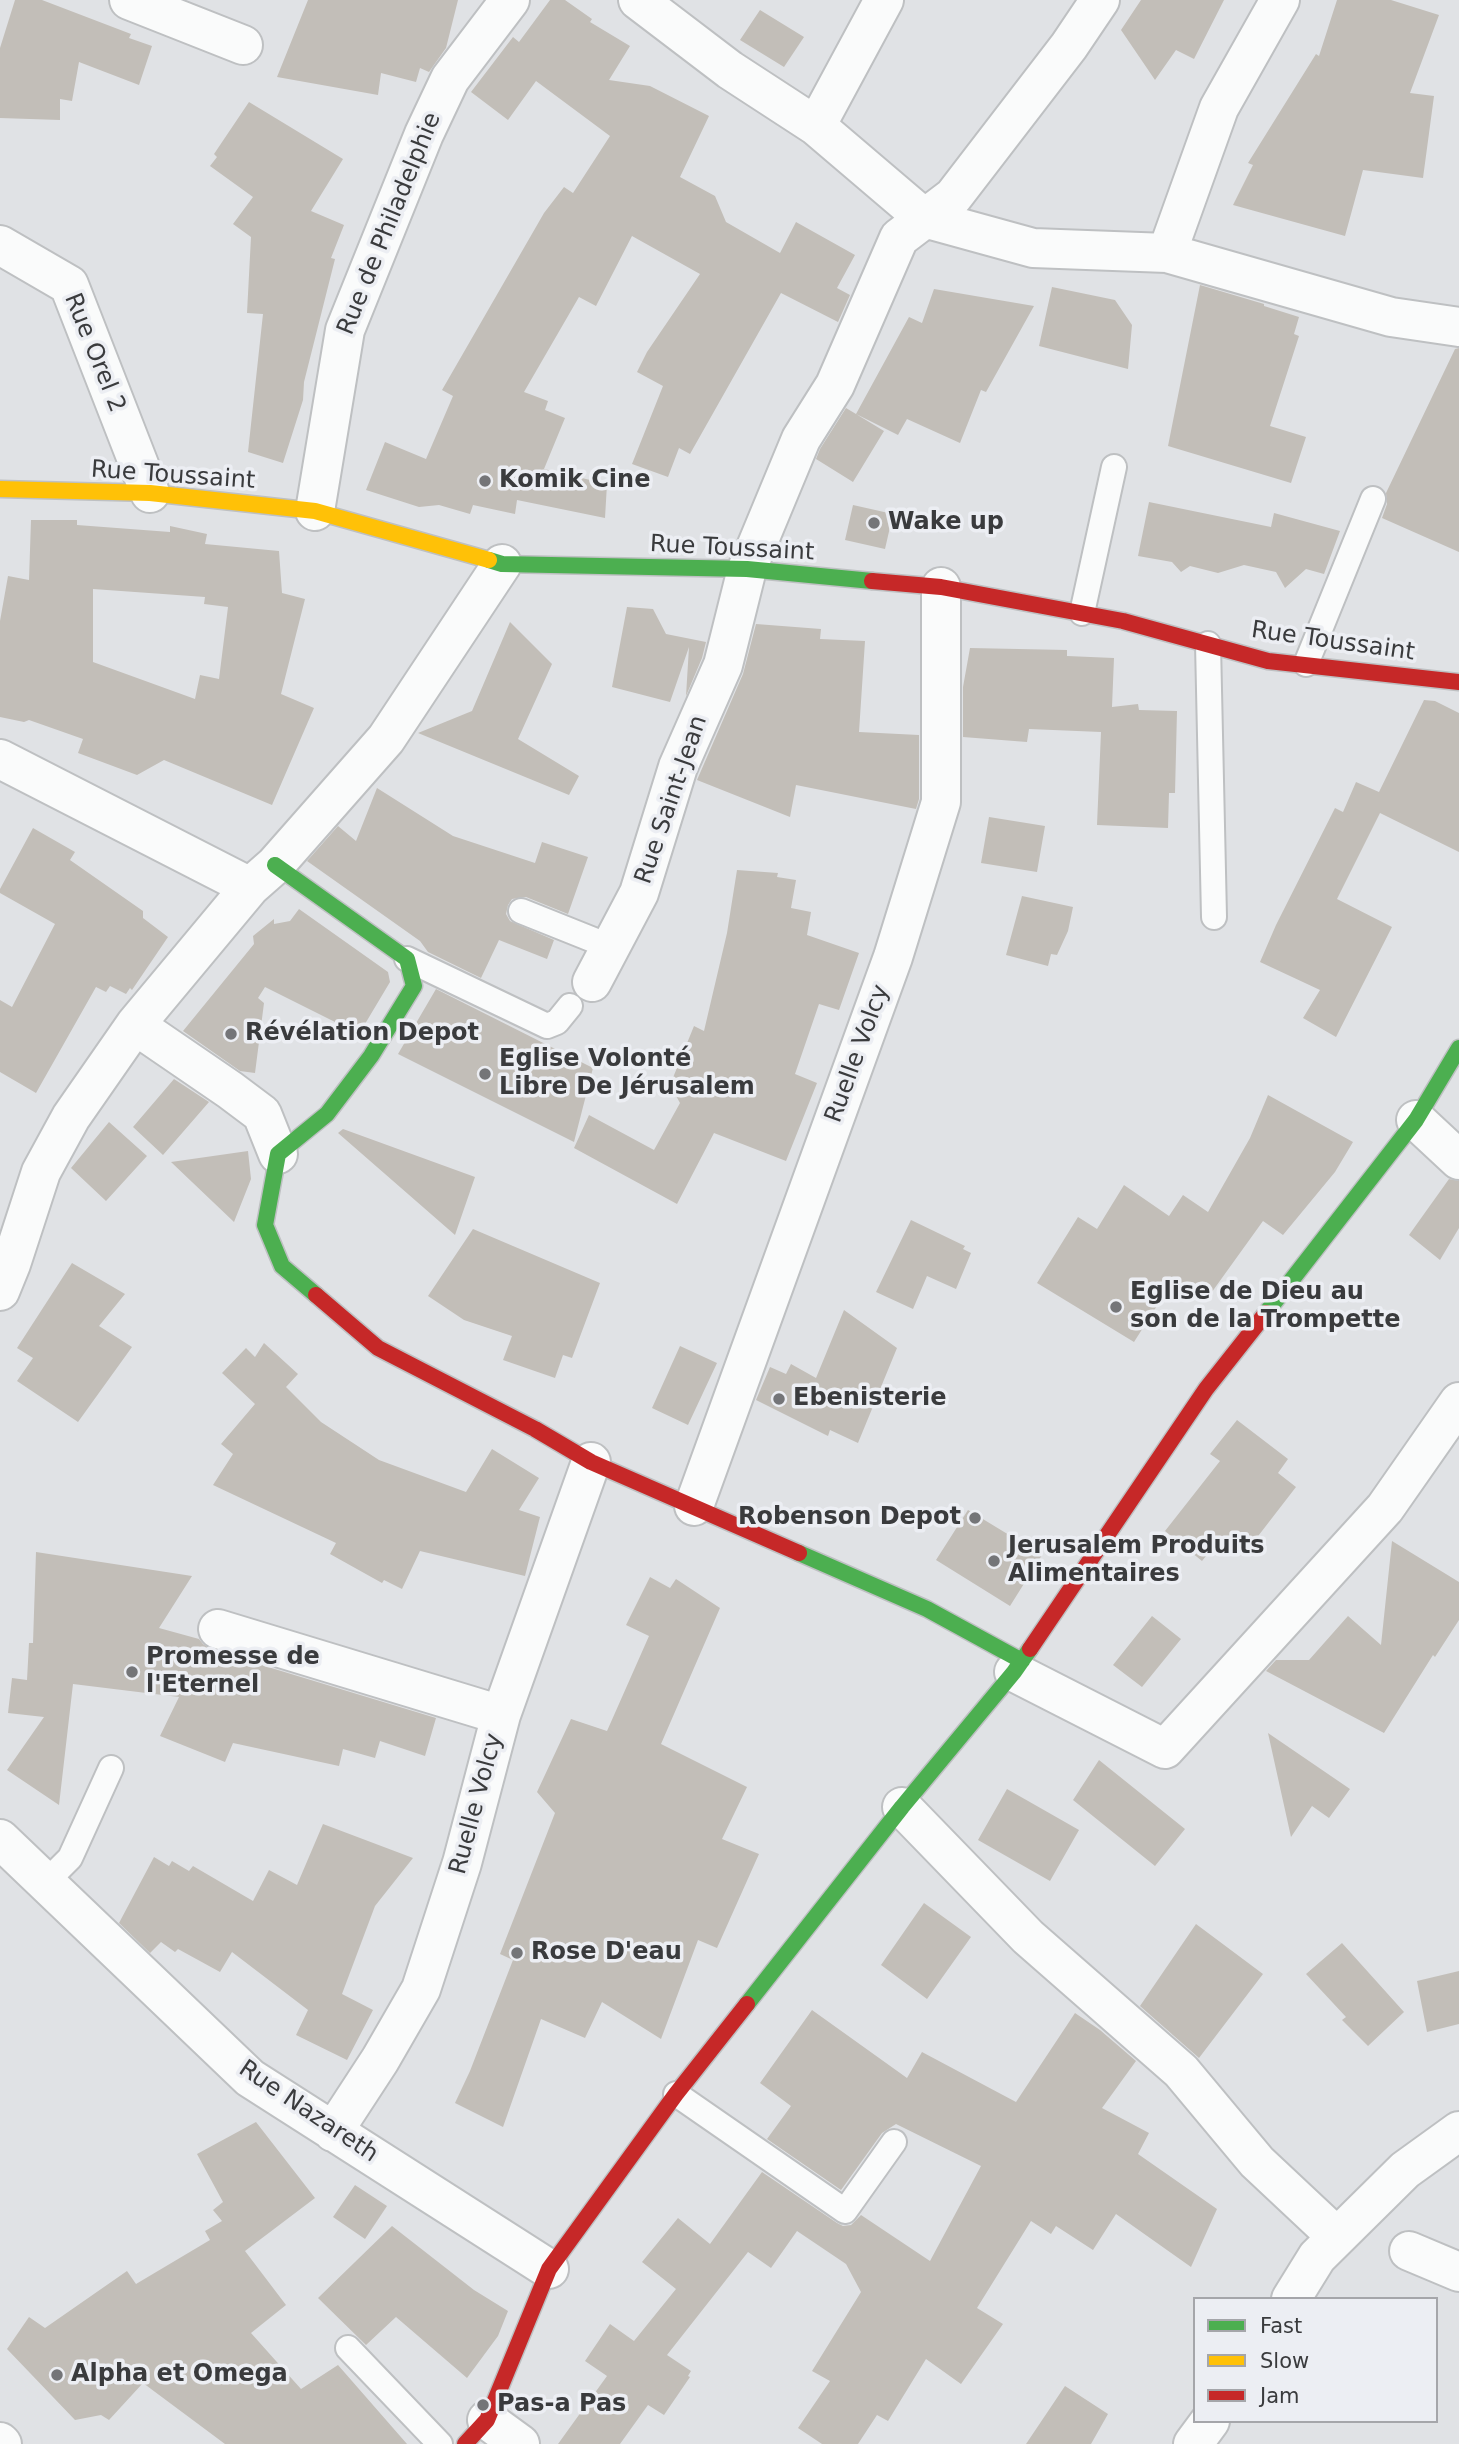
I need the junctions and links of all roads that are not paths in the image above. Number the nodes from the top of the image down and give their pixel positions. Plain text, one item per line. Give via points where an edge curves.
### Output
1 (129, 0) edge
2 (510, 0) edge
3 (638, 0) edge
4 (884, 0) edge
5 (1100, 0) edge
6 (1280, 0) edge
7 (243, 45) dead end
8 (816, 126) junction
9 (924, 218) junction
10 (0, 245) edge
11 (1167, 253) junction
12 (1459, 327) edge
13 (1114, 467) dead end
14 (0, 489) edge
15 (150, 493) junction
16 (1373, 499) dead end
17 (315, 511) junction
18 (502, 564) junction
19 (747, 569) junction
20 (941, 587) junction
21 (1082, 613) junction
22 (1208, 644) junction
23 (1306, 664) junction
24 (1459, 682) edge
25 (0, 759) edge
26 (263, 876) junction
27 (521, 911) dead end
28 (1214, 917) dead end
29 (611, 947) junction
30 (407, 959) junction
31 (581, 994) joint
32 (135, 1025) junction
33 (1459, 1048) edge
34 (1416, 1120) junction
35 (278, 1154) junction
36 (1459, 1160) edge
37 (0, 1291) edge
38 (1459, 1402) edge
39 (590, 1462) junction
40 (694, 1506) junction
41 (218, 1629) dead end
42 (1018, 1667) junction
43 (501, 1715) junction
44 (111, 1768) dead end
45 (902, 1807) junction
46 (0, 1839) edge
47 (46, 1882) junction
48 (676, 2094) junction
49 (1459, 2131) edge
50 (333, 2132) junction
51 (894, 2142) dead end
52 (1337, 2237) junction
53 (1409, 2251) dead end
54 (549, 2269) junction
55 (1459, 2272) edge
56 (1293, 2297) edge
57 (348, 2348) dead end
58 (1209, 2423) edge
59 (476, 2432) edge
60 (440, 2444) edge
61 (520, 2444) edge
62 (1193, 2444) edge

1 - 7 street
2 - 17 street, Rue de Philadelphie via 450,79 345,330
3 - 8 street via 730,71
4 - 8 street
5 - 9 street, Rue Saint-Jean via 953,197
6 - 11 street via 1219,108
8 - 9 street
9 - 11 street via 1033,248
9 - 19 street, Rue Saint-Jean via 899,238 835,384 801,439
10 - 15 street, Rue Orel 2 via 69,285
11 - 12 street via 1391,317
13 - 21 lane
14 - 15 street, Rue Toussaint
15 - 17 street, Rue Toussaint
16 - 23 lane
17 - 18 street, Rue Toussaint
18 - 19 street, Rue Toussaint
18 - 26 street via 386,738
19 - 20 street, Rue Toussaint
19 - 29 street, Rue Saint-Jean via 723,665 678,767 639,893
20 - 21 street, Rue Toussaint
20 - 40 street, Ruelle Volcy via 941,802 888,969
21 - 22 street, Rue Toussaint
22 - 23 street, Rue Toussaint via 1268,661
22 - 28 lane
23 - 24 street, Rue Toussaint
25 - 26 street
26 - 30 street
26 - 32 street
27 - 29 lane
29 - 31 street, Rue Saint-Jean
30 - 31 lane via 547,1026 557,1022
30 - 35 street via 414,986 371,1056 327,1114
32 - 35 street via 262,1114
32 - 37 street via 71,1117 41,1172
33 - 34 street
34 - 36 street
34 - 42 street via 1206,1389
35 - 39 street via 265,1225 282,1266 377,1349
38 - 42 street via 1385,1508 1165,1749
39 - 40 street
39 - 43 street, Ruelle Volcy
40 - 42 street via 927,1609
41 - 43 street
42 - 45 street
43 - 50 street, Ruelle Volcy via 462,1863 421,1989
44 - 47 lane via 70,1858
45 - 48 street
45 - 52 street via 1028,1937 1181,2071 1257,2162
46 - 47 street, Rue Nazareth
47 - 50 street, Rue Nazareth via 250,2078
48 - 51 lane via 845,2211
48 - 54 street
49 - 52 street via 1405,2170
50 - 54 street, Rue Nazareth
52 - 56 street via 1317,2257
53 - 55 street
54 - 59 street
57 - 60 lane
58 - 62 street
59 - 61 street

